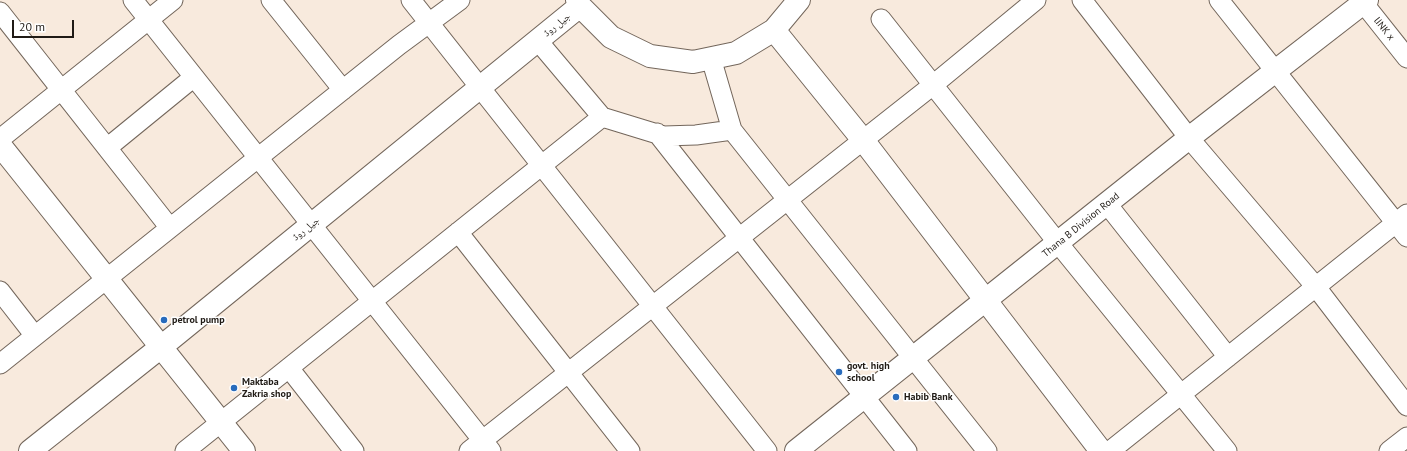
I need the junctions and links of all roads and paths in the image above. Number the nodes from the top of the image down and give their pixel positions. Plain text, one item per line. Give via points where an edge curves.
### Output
1 (133, 0) edge
2 (174, 0) edge
3 (271, 0) edge
4 (411, 0) edge
5 (460, 0) edge
6 (799, 0) edge
7 (1036, 0) edge
8 (1082, 0) edge
9 (1219, 0) edge
10 (1364, 1) edge
11 (578, 3) edge
12 (0, 12) edge
13 (881, 19) dead end
14 (148, 20) junction
15 (429, 23) junction
16 (774, 30) junction
17 (538, 41) junction
18 (711, 58) junction
19 (1407, 58) edge
20 (1275, 71) junction
21 (194, 78) junction
22 (933, 85) junction
23 (480, 87) junction
24 (61, 90) junction
25 (343, 90) junction
26 (602, 117) junction
27 (732, 130) junction
28 (657, 133) junction
29 (1189, 138) junction
30 (0, 139) edge
31 (863, 140) junction
32 (0, 144) edge
33 (107, 148) junction
34 (258, 158) junction
35 (542, 166) junction
36 (787, 199) junction
37 (1107, 204) junction
38 (1403, 224) edge
39 (311, 225) junction
40 (170, 228) junction
41 (458, 232) junction
42 (738, 238) junction
43 (1058, 243) junction
44 (107, 278) junction
45 (1316, 287) junction
46 (0, 291) edge
47 (986, 300) junction
48 (372, 301) junction
49 (652, 306) junction
50 (35, 336) junction
51 (161, 347) junction
52 (1228, 357) junction
53 (913, 358) junction
54 (0, 364) edge
55 (289, 368) junction
56 (568, 373) junction
57 (1181, 395) junction
58 (864, 398) junction
59 (1407, 406) edge
60 (221, 422) junction
61 (1407, 437) edge
62 (481, 447) edge
63 (30, 451) edge
64 (185, 451) edge
65 (244, 451) edge
66 (354, 451) edge
67 (630, 451) edge
68 (767, 451) edge
69 (796, 451) edge
70 (907, 451) edge
71 (987, 451) edge
72 (1101, 451) edge
73 (1110, 451) edge
74 (1227, 451) edge
75 (1390, 451) edge

1 - 14 street
2 - 14 street
3 - 25 street
4 - 15 street
5 - 15 street
6 - 16 main road
7 - 22 street
8 - 29 street
9 - 20 street
10 - 19 street, lINK x
10 - 20 main road, Thana B Division Road
11 - 17 main road, جیل روڈ
11 - 18 main road via 611,37 650,56 694,62
12 - 24 street
13 - 22 street
14 - 21 street
14 - 24 street
15 - 23 street
15 - 25 street
16 - 18 main road via 736,53
16 - 31 main road
17 - 23 main road, جیل روڈ
17 - 26 street
18 - 27 street
20 - 29 main road, Thana B Division Road
20 - 38 street
21 - 33 street
21 - 34 street
22 - 31 street
22 - 43 street
23 - 35 street
23 - 39 main road, جیل روڈ
24 - 30 street
24 - 33 street
25 - 34 street
26 - 28 street
26 - 35 street
27 - 28 street via 696,135 664,136
27 - 36 street
28 - 42 street
29 - 37 main road, Thana B Division Road
29 - 45 street
31 - 36 street
31 - 47 main road
32 - 44 main road
33 - 40 street
34 - 39 street
34 - 40 street
35 - 41 street
35 - 49 street
36 - 42 street
36 - 53 street
37 - 43 main road, Thana B Division Road
37 - 52 street
38 - 45 street
39 - 48 street
39 - 51 main road, جیل روڈ
40 - 44 street
41 - 48 street
41 - 56 street
42 - 49 street
42 - 58 street
43 - 47 main road, Thana B Division Road
43 - 57 street
44 - 50 street
44 - 51 main road
45 - 52 street
45 - 59 street
46 - 50 street
47 - 53 main road, Thana B Division Road
47 - 72 main road
48 - 55 street
48 - 62 street
49 - 56 street
49 - 68 street
50 - 54 street
51 - 60 main road
51 - 63 main road, جیل روڈ
52 - 57 street
53 - 58 main road, Thana B Division Road
53 - 71 street
55 - 60 street
55 - 66 street
56 - 62 street
56 - 67 street
57 - 73 street
57 - 74 street
58 - 69 main road, Thana B Division Road
58 - 70 street
60 - 64 street
60 - 65 main road
61 - 75 street

